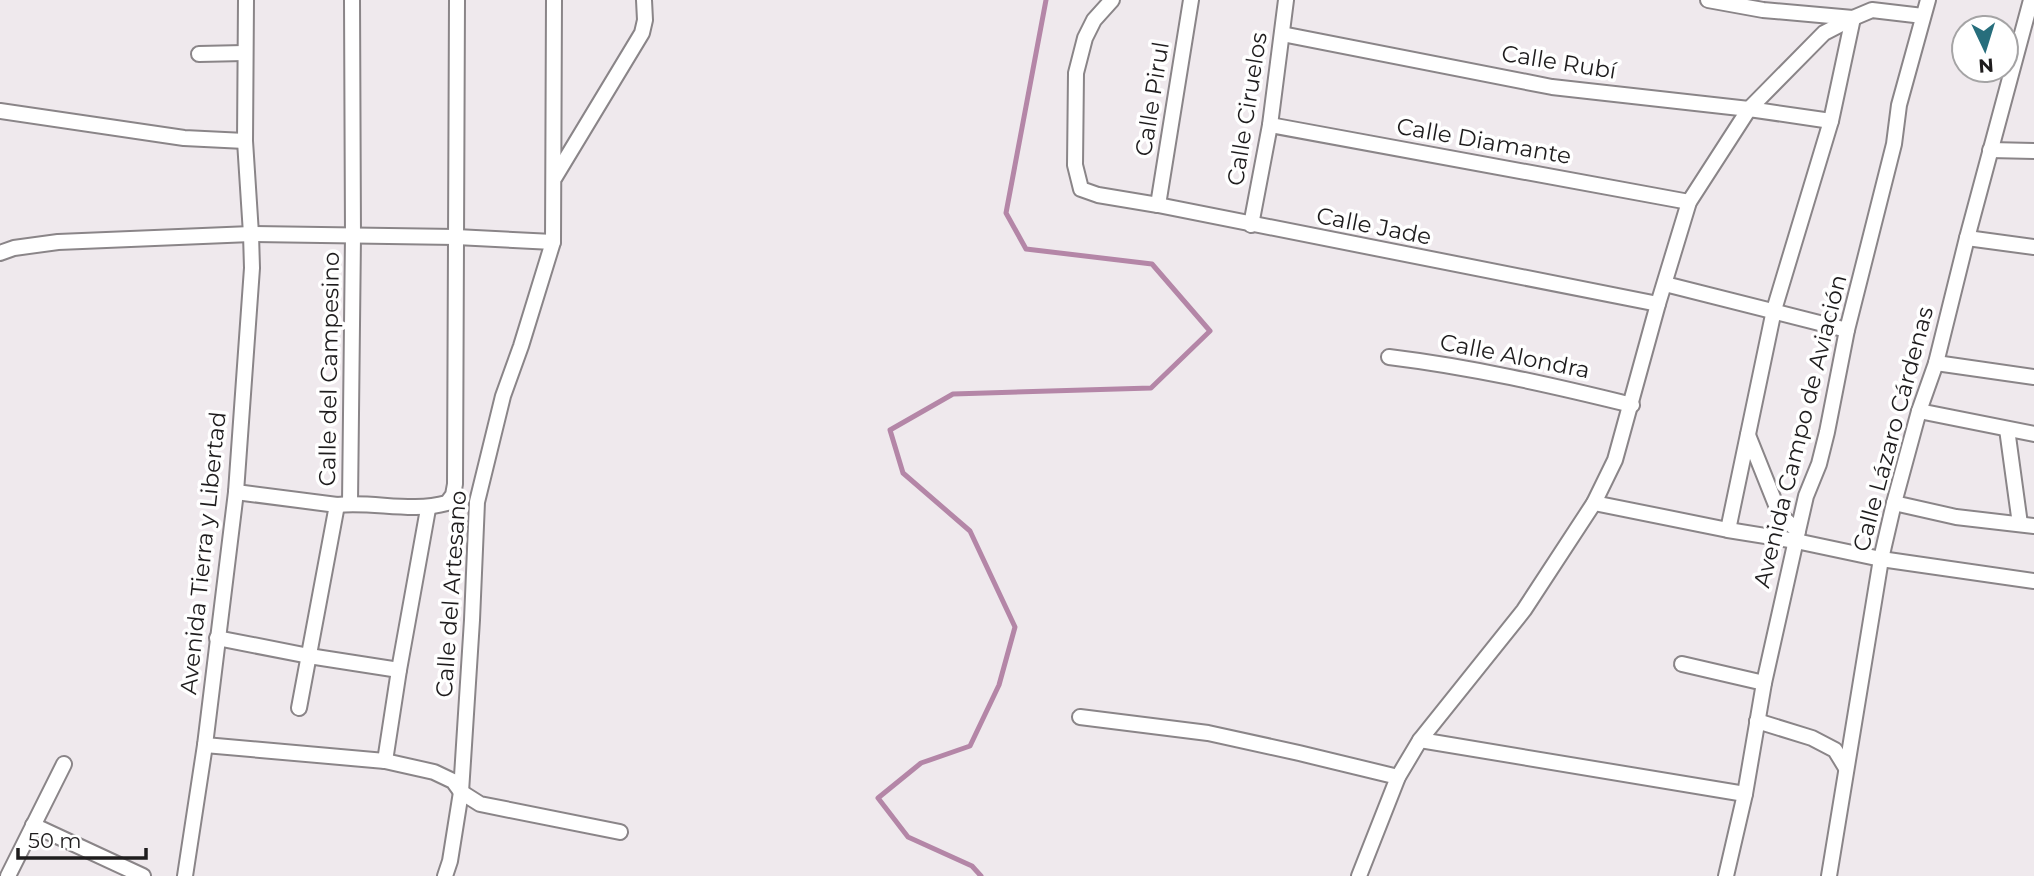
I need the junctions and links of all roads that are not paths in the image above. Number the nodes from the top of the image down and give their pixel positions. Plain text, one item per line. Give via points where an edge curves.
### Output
1 (246, 0) edge
2 (352, 0) edge
3 (457, 0) edge
4 (554, 0) edge
5 (644, 0) edge
6 (1112, 0) edge
7 (1191, 0) edge
8 (1286, 0) edge
9 (1708, 0) edge
10 (1928, 0) edge
11 (2031, 0) edge
12 (1763, 5) edge
13 (1923, 16) junction
14 (1853, 18) junction
15 (1282, 34) junction
16 (244, 53) junction
17 (199, 54) dead end
18 (1749, 109) junction
19 (0, 111) edge
20 (1831, 121) junction
21 (1270, 125) junction
22 (246, 141) junction
23 (1990, 150) junction
24 (2034, 151) edge
25 (555, 177) junction
26 (1689, 202) junction
27 (1158, 205) junction
28 (1251, 225) junction
29 (251, 234) junction
30 (353, 236) junction
31 (456, 237) junction
32 (1967, 238) junction
33 (553, 242) junction
34 (2034, 247) edge
35 (0, 253) edge
36 (1665, 284) junction
37 (1658, 304) junction
38 (1774, 310) junction
39 (1847, 330) junction
40 (1389, 357) dead end
41 (1936, 363) junction
42 (2034, 377) edge
43 (1632, 405) junction
44 (1919, 411) junction
45 (2007, 429) junction
46 (2034, 434) edge
47 (1748, 435) junction
48 (236, 492) junction
49 (1594, 503) junction
50 (1894, 503) junction
51 (343, 504) junction
52 (428, 509) junction
53 (2027, 525) edge
54 (1728, 530) junction
55 (1797, 536) junction
56 (1881, 559) junction
57 (2034, 581) edge
58 (217, 638) junction
59 (309, 656) junction
60 (1682, 664) dead end
61 (399, 670) junction
62 (1764, 683) junction
63 (299, 708) dead end
64 (1080, 717) dead end
65 (1757, 721) junction
66 (1420, 740) junction
67 (205, 745) junction
68 (385, 761) junction
69 (64, 764) dead end
70 (1846, 768) junction
71 (1398, 777) junction
72 (461, 792) junction
73 (1745, 794) junction
74 (33, 825) junction
75 (620, 832) dead end
76 (122, 872) edge
77 (8, 876) edge
78 (143, 876) edge
79 (185, 876) edge
80 (445, 876) edge
81 (1359, 876) edge
82 (1726, 876) edge
83 (1829, 876) edge

1 - 16 street, Avenida Tierra y Libertad
2 - 30 street, Calle del Campesino
3 - 31 street
4 - 25 street, Calle del Artesano
5 - 25 street via 642,33
6 - 27 street, Calle Jade via 1085,38 1076,73 1075,165 1082,189
7 - 27 street, Calle Pirul
8 - 15 street, Calle Ciruelos
9 - 12 street
10 - 13 street, Avenida Campo de Aviación
11 - 23 street, Calle Lázaro Cárdenas
12 - 14 street
13 - 14 street via 1872,10
13 - 39 street, Avenida Campo de Aviación
14 - 18 street via 1824,33
14 - 20 street
15 - 18 street, Calle Rubí via 1552,87
15 - 21 street, Calle Ciruelos
16 - 17 street
16 - 22 street, Avenida Tierra y Libertad
18 - 20 street, Calle Rubí
18 - 26 street
19 - 22 street via 184,138
20 - 38 street
21 - 26 street, Calle Diamante
21 - 28 street, Calle Ciruelos
22 - 29 street, Avenida Tierra y Libertad
23 - 24 street
23 - 32 street, Calle Lázaro Cárdenas
25 - 33 street, Calle del Artesano
26 - 36 street
27 - 28 street, Calle Jade
28 - 37 street, Calle Jade
29 - 30 street
29 - 35 street via 58,242
29 - 48 street, Avenida Tierra y Libertad
30 - 31 street
30 - 51 street, Calle del Campesino
31 - 33 street
31 - 52 street via 455,485 447,503
32 - 34 street
32 - 41 street, Calle Lázaro Cárdenas
33 - 72 street, Calle del Artesano via 503,396 477,502
36 - 37 street
36 - 38 street
37 - 43 street
38 - 39 street
38 - 47 street
39 - 55 street, Avenida Campo de Aviación via 1827,432
40 - 43 street, Calle Alondra via 1527,379
41 - 42 street
41 - 44 street, Calle Lázaro Cárdenas
43 - 49 street via 1615,460
44 - 45 street
44 - 50 street, Calle Lázaro Cárdenas
45 - 46 street
45 - 53 street
47 - 54 street
47 - 55 street via 1780,515
48 - 51 street
48 - 58 street, Avenida Tierra y Libertad
49 - 54 street
49 - 66 street via 1524,610
50 - 53 street via 1956,517
50 - 56 street, Calle Lázaro Cárdenas
51 - 52 street
51 - 59 street, Calle del Campesino
52 - 61 street
54 - 55 street
55 - 56 street
55 - 62 street, Avenida Campo de Aviación
56 - 57 street
56 - 70 street, Calle Lázaro Cárdenas
58 - 59 street
58 - 67 street, Avenida Tierra y Libertad
59 - 61 street
59 - 63 street, Calle del Campesino
60 - 62 street
61 - 68 street
62 - 65 street, Avenida Campo de Aviación
64 - 71 street via 1208,733
65 - 70 street via 1835,750
65 - 73 street, Avenida Campo de Aviación
66 - 71 street
66 - 73 street
67 - 68 street
67 - 79 street, Avenida Tierra y Libertad
68 - 72 street via 434,772 453,781
69 - 74 street
70 - 83 street, Calle Lázaro Cárdenas
71 - 81 street
72 - 75 street via 480,804
72 - 80 street, Calle del Artesano
73 - 82 street, Avenida Campo de Aviación
74 - 76 street
74 - 77 street
76 - 78 street

